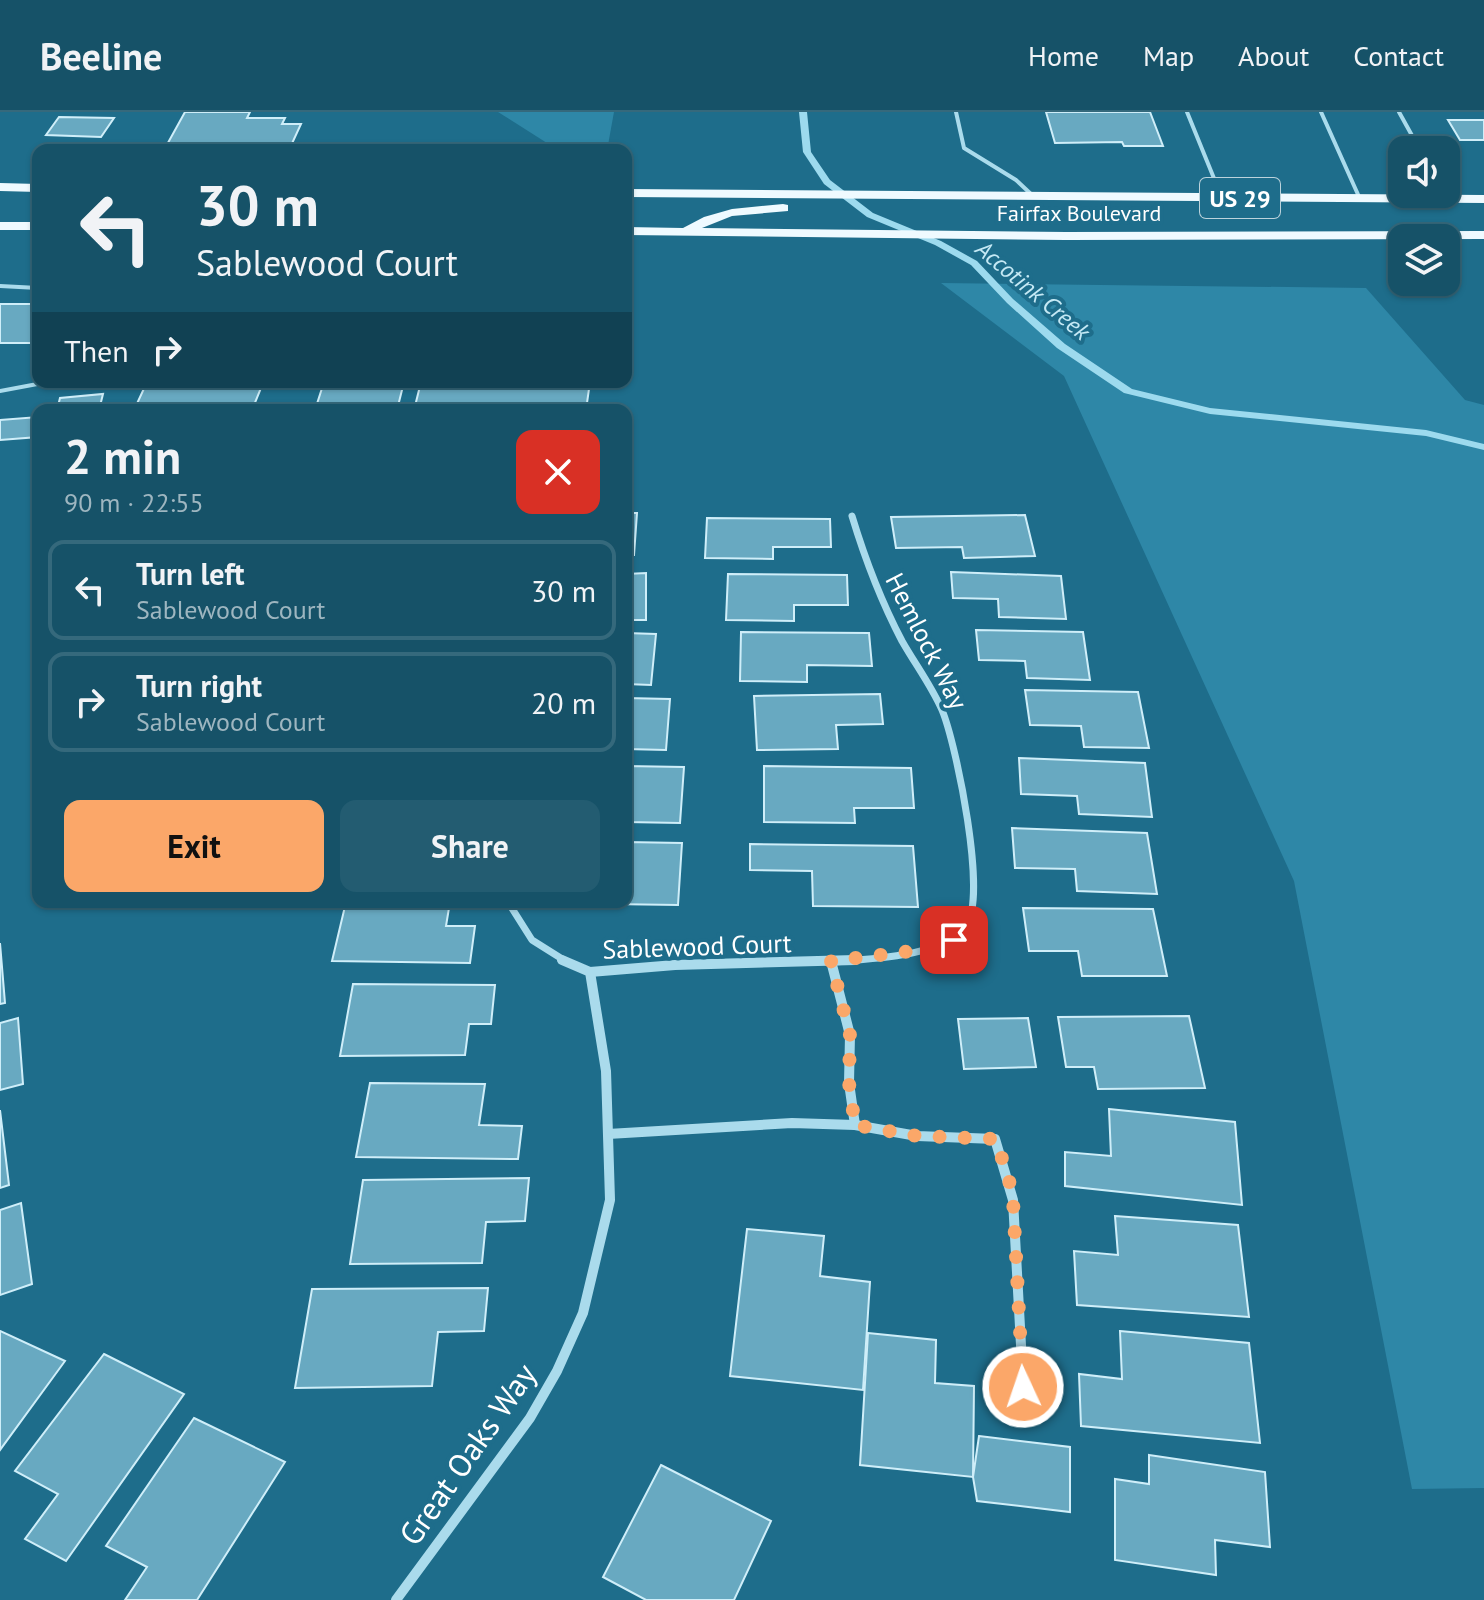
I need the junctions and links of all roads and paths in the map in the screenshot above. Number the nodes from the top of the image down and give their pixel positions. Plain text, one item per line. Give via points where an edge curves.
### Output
1 (956, 112) edge
2 (1187, 112) edge
3 (1321, 112) edge
4 (1399, 112) edge
5 (1412, 136) edge
6 (0, 187) edge
7 (32, 188) edge
8 (632, 193) edge
9 (997, 197) junction
10 (1034, 197) junction
11 (1460, 197) edge
12 (1222, 198) junction
13 (1388, 198) edge
14 (1360, 199) junction
15 (1484, 199) edge
16 (0, 226) edge
17 (32, 226) edge
18 (632, 231) edge
19 (685, 232) junction
20 (1484, 235) edge
21 (0, 286) edge
22 (32, 288) edge
23 (32, 385) edge
24 (0, 391) edge
25 (852, 516) dead end
26 (511, 908) edge
27 (831, 961) junction
28 (590, 972) junction
29 (855, 1125) junction
30 (608, 1134) junction
31 (1025, 1418) dead end
32 (396, 1600) edge

1 - 10 lane via 964,148
2 - 12 lane
3 - 14 lane
4 - 5 lane
6 - 7 main road
8 - 9 main road, Fairfax Boulevard / US 29
9 - 10 main road, Fairfax Boulevard / US 29
9 - 19 main road via 724,212
10 - 12 main road, Fairfax Boulevard / US 29
11 - 15 main road, Fairfax Boulevard / US 29
12 - 14 main road, Fairfax Boulevard / US 29
13 - 14 main road, Fairfax Boulevard / US 29
16 - 17 main road
18 - 19 main road, Fairfax Boulevard / US 29
19 - 20 main road, Fairfax Boulevard / US 29
21 - 22 lane
23 - 24 lane
25 - 27 street, Hemlock Way via 866,564 946,719 966,810 973,897 969,921 954,940 937,948
26 - 28 street via 520,929 546,954
27 - 28 street, Sablewood Court
27 - 29 street, Sablewood Court via 850,1035
28 - 30 street, Great Oaks Way via 606,1071
29 - 30 street via 707,1126
29 - 31 street via 917,1136 995,1139 1013,1200
30 - 32 street, Great Oaks Way via 610,1200 583,1313 557,1371 530,1418

